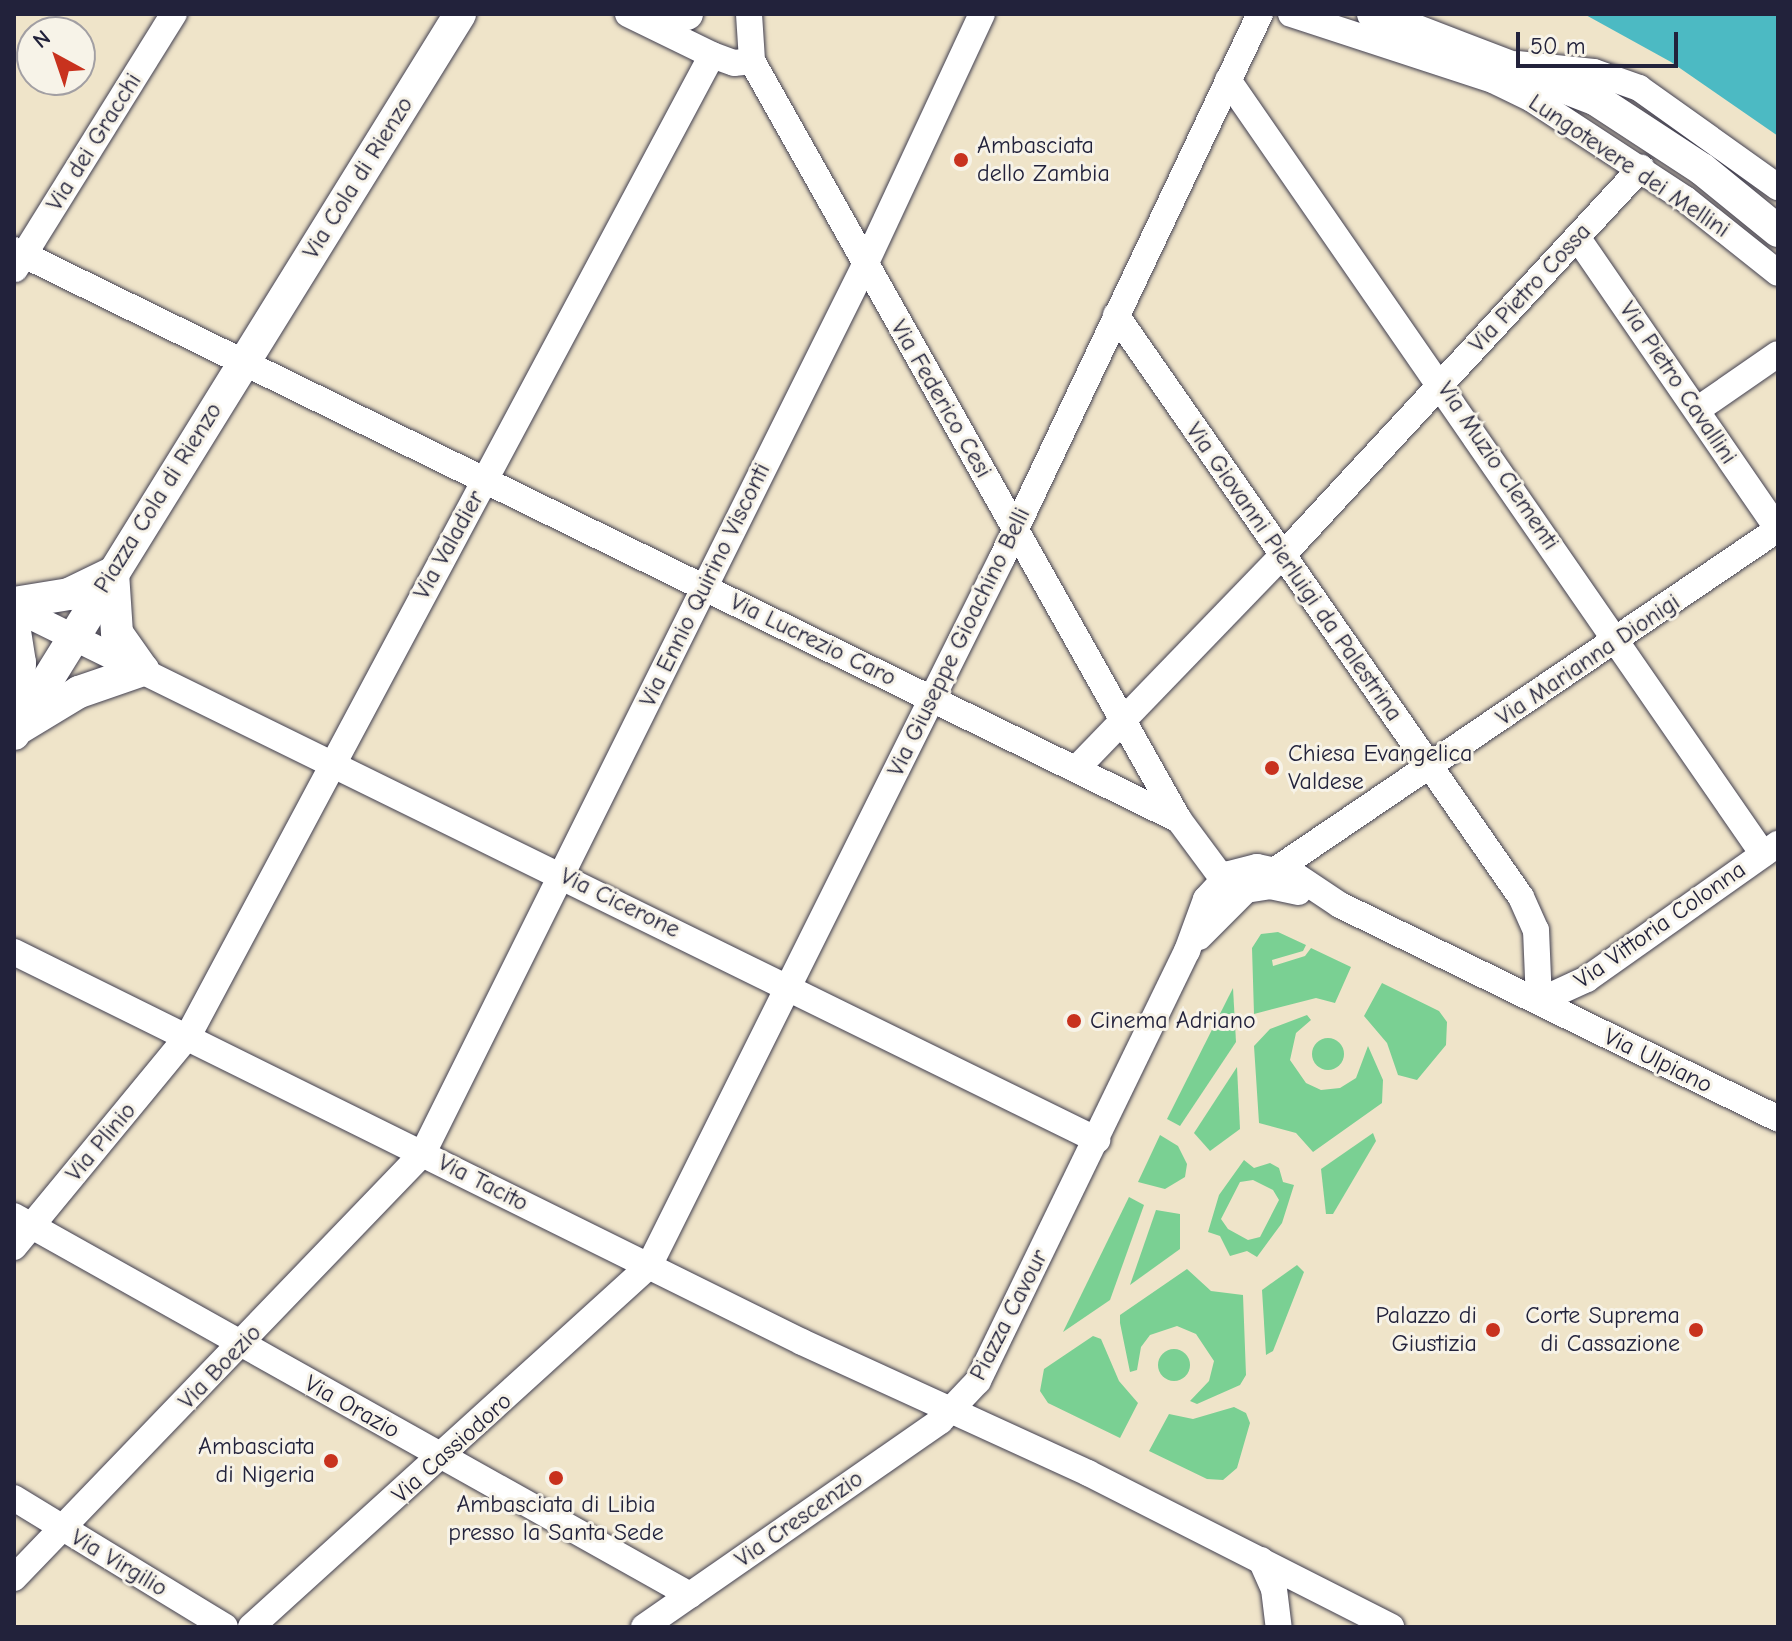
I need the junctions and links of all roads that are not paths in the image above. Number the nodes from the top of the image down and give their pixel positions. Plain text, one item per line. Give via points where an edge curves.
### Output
1 (174, 14) edge
2 (460, 14) edge
3 (628, 14) edge
4 (672, 14) edge
5 (687, 14) edge
6 (982, 14) edge
7 (1260, 14) edge
8 (1291, 14) edge
9 (1373, 14) edge
10 (748, 17) edge
11 (712, 55) junction
12 (752, 61) junction
13 (1514, 64) junction
14 (1228, 80) junction
15 (1641, 168) junction
16 (1778, 187) edge
17 (1778, 231) edge
18 (1577, 237) junction
19 (17, 258) edge
20 (864, 267) junction
21 (1778, 273) edge
22 (1116, 315) junction
23 (249, 352) junction
24 (1778, 354) edge
25 (1441, 383) junction
26 (1697, 410) junction
27 (485, 481) junction
28 (1014, 525) junction
29 (1778, 529) edge
30 (1282, 556) junction
31 (113, 573) junction
32 (704, 588) junction
33 (14, 605) edge
34 (14, 625) edge
35 (74, 635) junction
36 (1617, 640) junction
37 (143, 670) junction
38 (933, 698) junction
39 (1124, 722) junction
40 (15, 732) edge
41 (333, 761) junction
42 (1431, 767) junction
43 (1077, 768) junction
44 (1179, 820) junction
45 (1770, 849) edge
46 (1277, 869) junction
47 (561, 874) junction
48 (1222, 878) junction
49 (1340, 905) junction
50 (1187, 951) junction
51 (14, 952) edge
52 (790, 987) junction
53 (1539, 1001) junction
54 (188, 1036) junction
55 (1778, 1119) edge
56 (1097, 1140) junction
57 (423, 1153) junction
58 (23, 1221) edge
59 (14, 1247) edge
60 (649, 1266) junction
61 (241, 1345) junction
62 (953, 1410) junction
63 (442, 1457) junction
64 (14, 1498) edge
65 (62, 1528) junction
66 (1261, 1560) junction
67 (14, 1578) edge
68 (690, 1595) junction
69 (225, 1627) edge
70 (251, 1627) edge
71 (644, 1627) edge
72 (1279, 1627) edge
73 (1391, 1627) edge

1 - 19 street, Via dei Gracchi
2 - 23 main road, Via Cola di Rienzo
3 - 11 street
4 - 5 main road
6 - 20 street, Via Ennio Quirino Visconti
7 - 14 street, Via Giuseppe Gioachino Belli
8 - 15 street, Lungotevere dei Mellini via 1493,80 1561,115
9 - 13 main road, Lungotevere dei Mellini
10 - 12 street, Via Federico Cesi
11 - 12 street via 734,63
11 - 27 street, Via Valadier
12 - 20 street, Via Federico Cesi
13 - 16 street via 1594,72 1639,88
13 - 17 main road, Lungotevere dei Mellini via 1595,99 1648,131
14 - 22 street, Via Giuseppe Gioachino Belli
14 - 25 street, Via Muzio Clementi
15 - 18 street, Via Pietro Cossa
15 - 21 street, Lungotevere dei Mellini
18 - 25 street, Via Pietro Cossa
18 - 26 street, Via Pietro Cavallini
19 - 23 street via 167,326
20 - 28 street, Via Federico Cesi
20 - 32 street, Via Ennio Quirino Visconti
22 - 28 street, Via Giuseppe Gioachino Belli
22 - 30 street, Via Giovanni Pierluigi da Palestrina
23 - 27 street, Via Lucrezio Caro via 318,399
23 - 31 main road, Piazza Cola di Rienzo
24 - 26 street
25 - 30 street, Via Pietro Cossa
25 - 36 street, Via Muzio Clementi
26 - 29 street, Via Pietro Cavallini
27 - 32 street, Via Lucrezio Caro
27 - 41 street, Via Valadier
28 - 38 street, Via Giuseppe Gioachino Belli
28 - 39 street, Via Federico Cesi
29 - 36 street, Via Marianna Dionigi
30 - 39 street, Via Pietro Cossa
30 - 42 street, Via Giovanni Pierluigi da Palestrina
31 - 33 main road via 69,594
31 - 35 main road, Piazza Cola di Rienzo
31 - 37 main road via 117,633
32 - 38 street, Via Lucrezio Caro
32 - 47 street, Via Ennio Quirino Visconti
33 - 35 street
34 - 40 main road via 20,663
35 - 37 street
35 - 40 main road, Piazza Cola di Rienzo
36 - 42 street, Via Marianna Dionigi
36 - 45 street, Via Muzio Clementi
37 - 40 main road via 79,692
37 - 41 street, Via Cicerone
38 - 43 street, Via Lucrezio Caro
38 - 52 street, Via Giuseppe Gioachino Belli
39 - 43 street, Via Pietro Cossa
39 - 44 street, Via Federico Cesi
41 - 47 street, Via Cicerone
41 - 54 street, Via Valadier
42 - 46 street, Via Marianna Dionigi
42 - 53 street, Via Giovanni Pierluigi da Palestrina via 1529,911 1536,930
43 - 44 street, Via Lucrezio Caro
44 - 48 street
45 - 53 street, Via Vittoria Colonna via 1587,979
46 - 48 street via 1251,867
46 - 49 street, Piazza Cavour
47 - 52 street, Via Cicerone
47 - 57 street, Via Ennio Quirino Visconti
48 - 50 street, Piazza Cavour via 1206,899
49 - 50 street, Piazza Cavour via 1281,887 1254,887 1232,899
49 - 53 street, Piazza Cavour
50 - 56 street, Piazza Cavour
51 - 54 street, Via Tacito
52 - 56 street, Via Cicerone
52 - 60 street, Via Giuseppe Gioachino Belli
53 - 55 street, Via Ulpiano
54 - 57 street, Via Tacito
54 - 58 street, Via Plinio
56 - 62 street, Piazza Cavour via 981,1376
57 - 60 street, Via Tacito
57 - 61 street, Via Boezio
58 - 59 street, Via Plinio
58 - 61 street, Via Orazio
60 - 62 street, Via Tacito
60 - 63 street, Via Cassiodoro
61 - 63 street, Via Orazio
61 - 65 street, Via Boezio
62 - 66 street
62 - 68 street, Via Crescenzio
63 - 68 street, Via Orazio
63 - 70 street, Via Cassiodoro
64 - 65 street, Via Virgilio
65 - 67 street, Via Boezio
65 - 69 street, Via Virgilio
66 - 72 street via 1274,1589
66 - 73 street
68 - 71 street, Via Crescenzio

